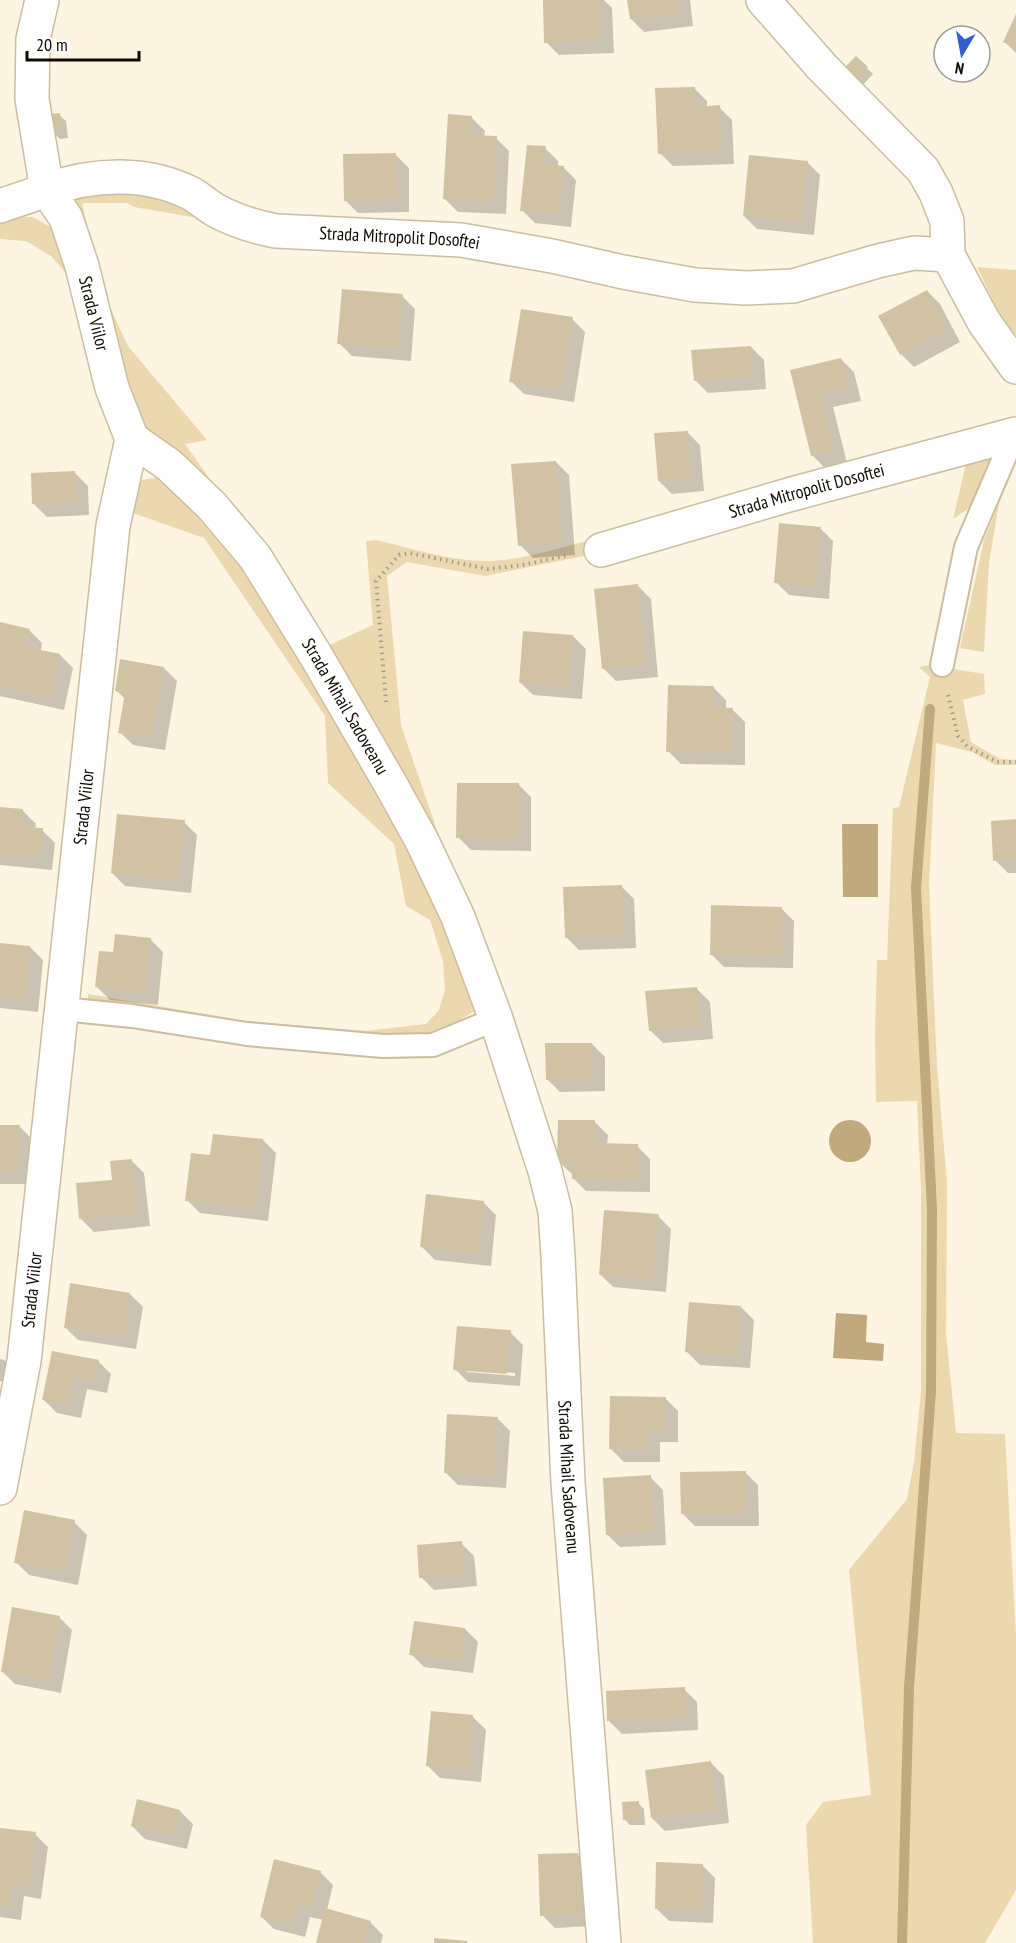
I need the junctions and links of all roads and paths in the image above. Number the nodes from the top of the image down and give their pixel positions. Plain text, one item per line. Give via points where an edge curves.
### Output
1 (42, 0) edge
2 (763, 0) edge
3 (47, 190) junction
4 (0, 206) edge
5 (948, 255) junction
6 (1016, 367) edge
7 (1015, 435) edge
8 (132, 439) junction
9 (601, 550) joint
10 (942, 665) joint
11 (386, 704) dead end
12 (1016, 762) edge
13 (63, 1009) junction
14 (496, 1019) junction
15 (0, 1488) edge
16 (604, 1943) edge

1 - 3 street via 33,39 32,99
2 - 5 street via 923,170 947,221
3 - 4 street
3 - 5 street, Strada Mitropolit Dosoftei via 112,176 154,180 191,194 251,226 276,231 460,240 695,285 793,286 915,253
3 - 8 street, Strada Viilor via 66,218 112,388
5 - 6 street via 984,322
7 - 9 street, Strada Mitropolit Dosoftei
7 - 10 lane, Strada Mitropolit Dosoftei via 966,547
8 - 13 street, Strada Viilor via 113,526
8 - 14 street, Strada Mihail Sadoveanu via 169,465 212,506 255,557 422,841 458,917
9 - 11 path via 488,569 410,553 399,555 376,581
10 - 12 path via 958,736 968,747 997,762
13 - 14 lane via 247,1034 383,1046 433,1045
13 - 15 street, Strada Viilor via 24,1361
14 - 16 street, Strada Mihail Sadoveanu via 555,1211 568,1483

